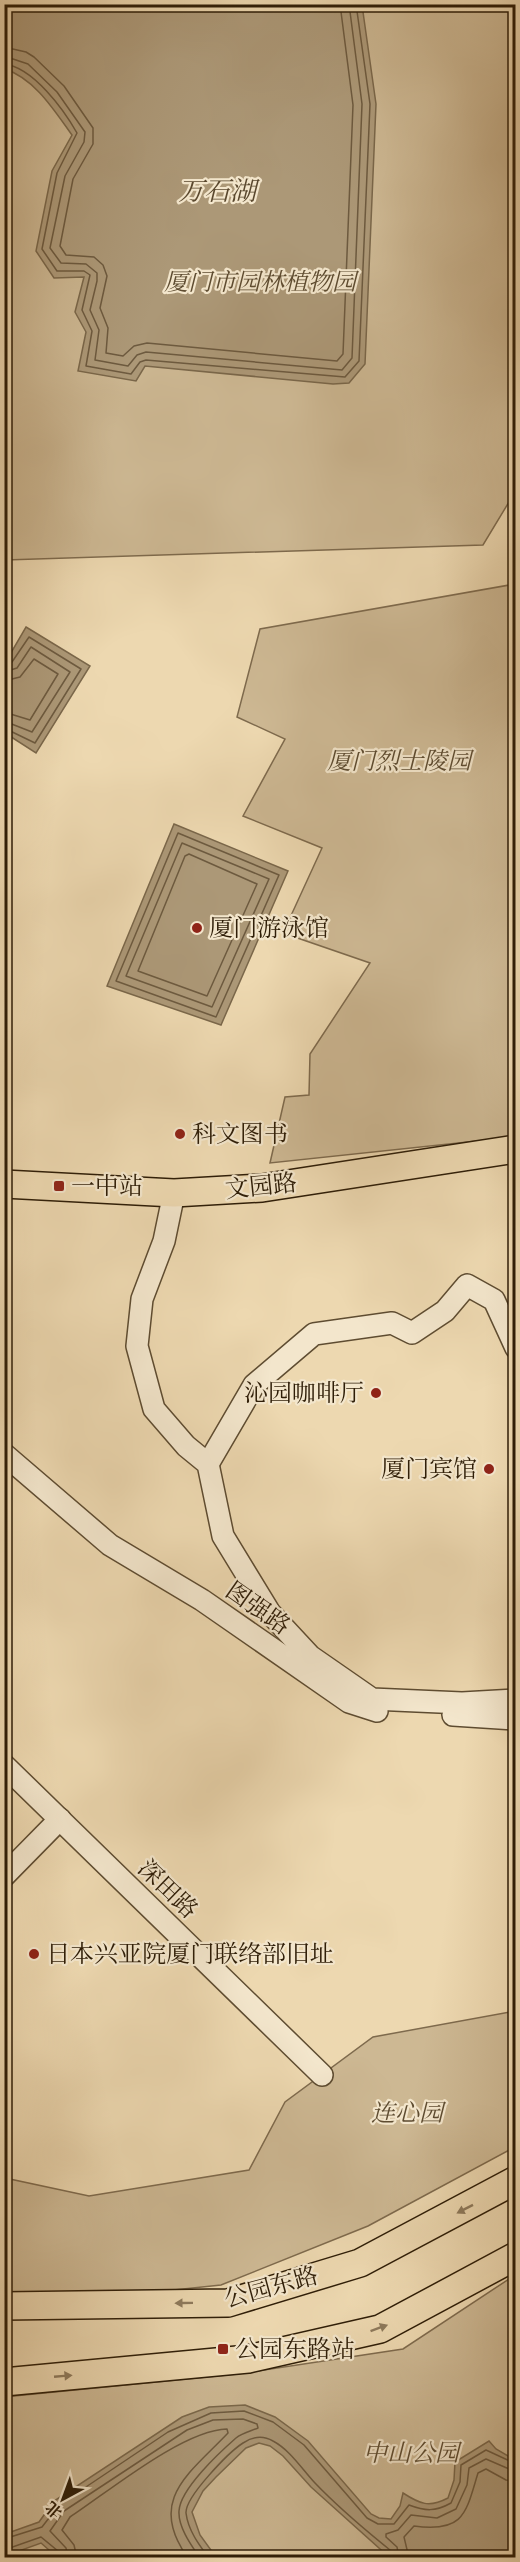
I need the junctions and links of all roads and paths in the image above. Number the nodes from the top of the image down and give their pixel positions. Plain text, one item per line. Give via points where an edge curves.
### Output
1 (516, 1149) edge
2 (4, 1184) edge
3 (174, 1193) junction
4 (516, 1348) edge
5 (4, 1455) edge
6 (208, 1464) junction
7 (516, 1700) edge
8 (516, 1719) edge
9 (4, 1765) edge
10 (60, 1819) junction
11 (4, 1876) edge
12 (322, 2075) dead end
13 (516, 2180) edge
14 (516, 2256) edge
15 (4, 2306) edge
16 (4, 2382) edge

1 - 3 main road, 文园路 via 262,1188
2 - 3 main road, 文园路
3 - 6 street via 164,1241 142,1299 137,1346 154,1409 186,1446
4 - 6 street via 494,1300 467,1285 445,1311 412,1333 392,1323 314,1334 254,1385
5 - 8 street, 图强路 via 110,1545 202,1600 349,1702 384,1713
6 - 7 street via 223,1536 270,1613 310,1656 372,1699 462,1703
9 - 10 street, 深田路
10 - 11 street
10 - 12 street, 深田路
13 -> 15 main road, 公园东路 via 360,2263 228,2302
16 -> 14 main road via 248,2359 380,2329

